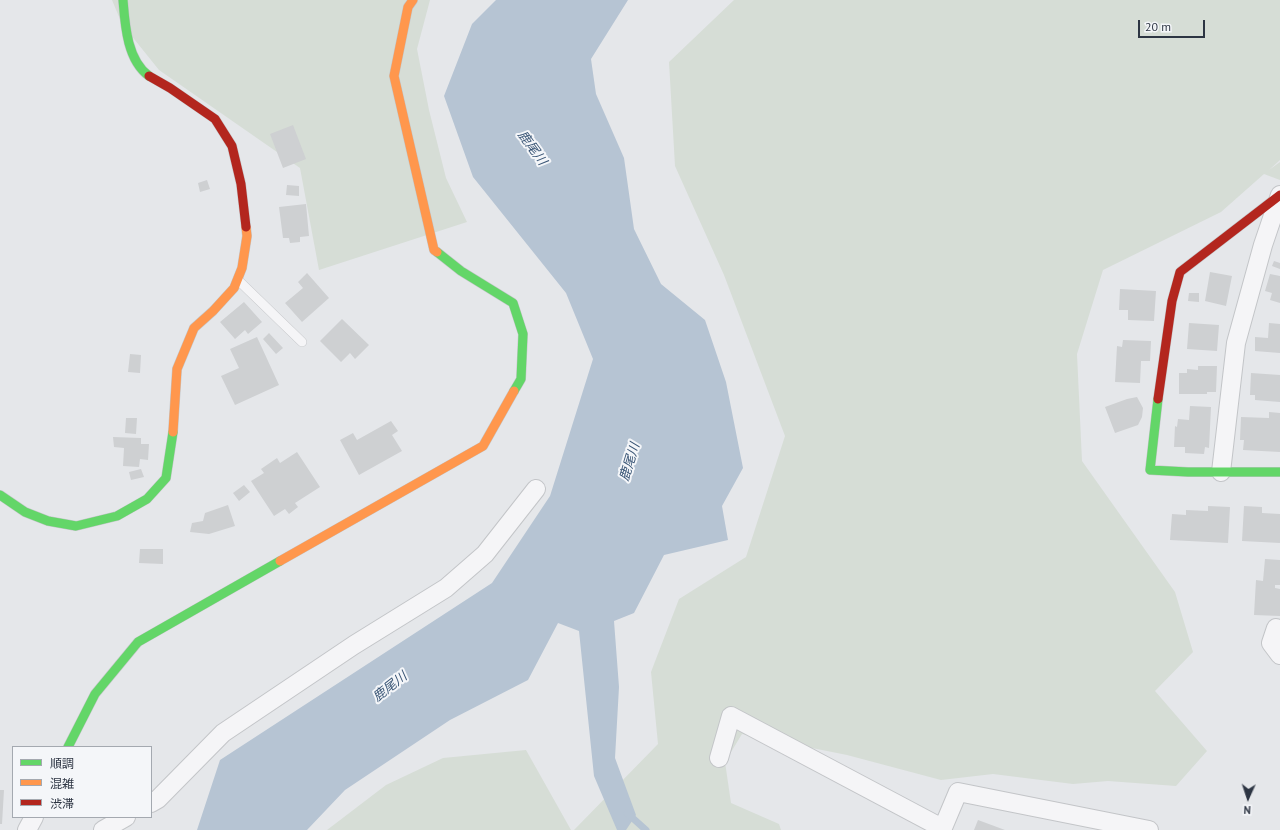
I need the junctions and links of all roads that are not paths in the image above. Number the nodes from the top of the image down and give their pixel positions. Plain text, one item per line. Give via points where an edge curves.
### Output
1 (123, 0) edge
2 (413, 0) edge
3 (1280, 195) edge
4 (237, 279) junction
5 (302, 342) dead end
6 (1221, 472) junction
7 (1280, 472) edge
8 (536, 489) dead end
9 (0, 495) edge
10 (1276, 628) dead end
11 (1280, 655) edge
12 (69, 746) edge
13 (719, 758) dead end
14 (152, 802) edge
15 (33, 818) edge
16 (124, 818) edge
17 (942, 829) edge
18 (27, 830) edge
19 (103, 830) edge
20 (1149, 830) edge

1 - 4 street via 126,30 137,65 147,75 216,119 232,146 241,184 247,236 242,268
2 - 12 street via 408,7 394,76 434,250 461,271 514,303 523,334 520,380 483,446 138,642 95,694
3 - 6 street via 1263,245 1236,343
3 - 6 street via 1180,272 1172,301 1150,470
4 - 5 lane
4 - 9 street via 234,288 194,328 185,347 177,369 173,438 166,478 147,499 117,516 76,526 48,521 25,512
6 - 7 street
8 - 14 street via 485,554 446,588 354,645 223,733
10 - 11 street via 1272,643
13 - 17 street via 731,716
15 - 18 street
16 - 19 street
17 - 20 street via 958,792

